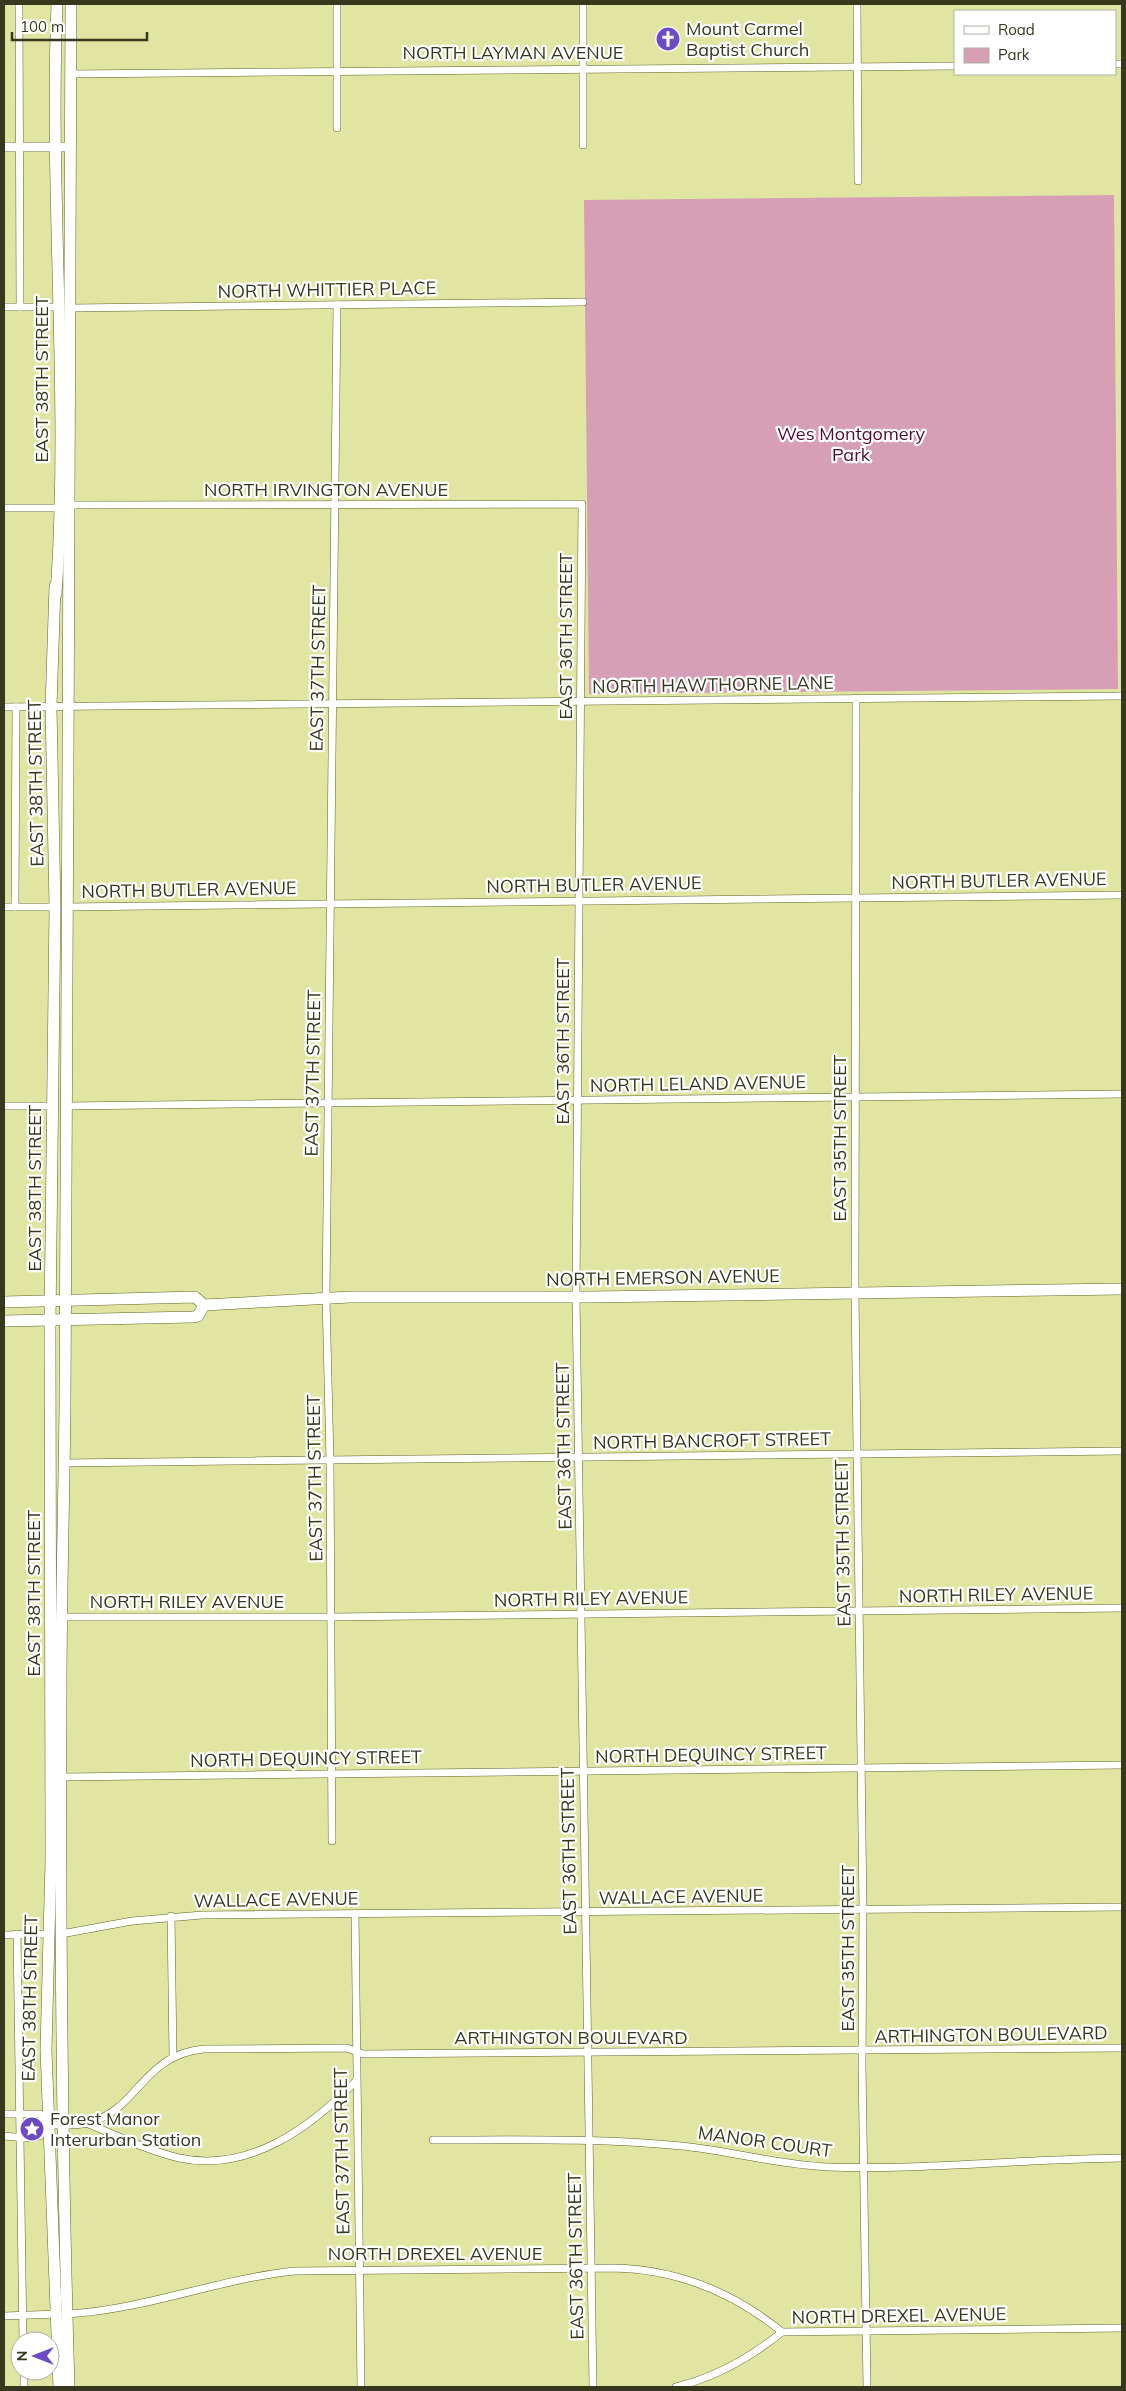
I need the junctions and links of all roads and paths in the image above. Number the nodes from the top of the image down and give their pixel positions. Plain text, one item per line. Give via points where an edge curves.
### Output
1 (19, 4) edge
2 (57, 4) edge
3 (71, 4) edge
4 (337, 4) edge
5 (583, 4) edge
6 (857, 4) edge
7 (954, 66) edge
8 (857, 67) junction
9 (584, 69) junction
10 (337, 71) junction
11 (71, 74) junction
12 (337, 128) dead end
13 (583, 145) dead end
14 (4, 147) edge
15 (20, 147) junction
16 (54, 147) junction
17 (71, 147) junction
18 (858, 181) dead end
19 (582, 302) dead end
20 (337, 305) junction
21 (4, 307) edge
22 (20, 307) junction
23 (59, 307) junction
24 (72, 308) junction
25 (582, 504) joint
26 (335, 505) junction
27 (65, 506) junction
28 (4, 508) edge
29 (1122, 696) edge
30 (856, 698) junction
31 (580, 701) junction
32 (333, 704) junction
33 (4, 707) edge
34 (16, 707) junction
35 (51, 707) junction
36 (69, 707) junction
37 (1122, 895) edge
38 (856, 898) junction
39 (579, 900) junction
40 (331, 903) junction
41 (4, 907) edge
42 (15, 907) junction
43 (61, 907) junction
44 (1122, 1094) edge
45 (855, 1097) junction
46 (578, 1100) junction
47 (327, 1104) junction
48 (4, 1106) edge
49 (59, 1106) junction
50 (1122, 1289) edge
51 (855, 1293) junction
52 (576, 1297) junction
53 (326, 1298) junction
54 (51, 1301) junction
55 (64, 1301) junction
56 (4, 1302) edge
57 (204, 1305) junction
58 (50, 1320) junction
59 (4, 1321) edge
60 (64, 1321) junction
61 (1122, 1451) edge
62 (857, 1454) junction
63 (579, 1457) junction
64 (330, 1460) junction
65 (63, 1463) junction
66 (1122, 1608) edge
67 (859, 1612) junction
68 (580, 1615) junction
69 (331, 1617) junction
70 (61, 1618) junction
71 (1122, 1765) edge
72 (861, 1768) junction
73 (583, 1772) junction
74 (332, 1774) junction
75 (61, 1777) junction
76 (332, 1841) dead end
77 (1122, 1907) edge
78 (863, 1910) junction
79 (585, 1912) junction
80 (355, 1914) junction
81 (171, 1916) junction
82 (17, 1934) junction
83 (48, 1934) junction
84 (61, 1934) junction
85 (4, 1935) edge
86 (1122, 2048) edge
87 (863, 2051) junction
88 (355, 2052) junction
89 (587, 2054) junction
90 (173, 2057) junction
91 (356, 2081) junction
92 (18, 2113) junction
93 (4, 2114) edge
94 (86, 2123) junction
95 (49, 2125) junction
96 (62, 2125) junction
97 (4, 2136) edge
98 (19, 2136) junction
99 (433, 2140) dead end
100 (589, 2140) junction
101 (1122, 2158) edge
102 (864, 2167) junction
103 (591, 2268) junction
104 (359, 2270) junction
105 (62, 2314) junction
106 (4, 2316) edge
107 (23, 2316) junction
108 (1122, 2328) edge
109 (23, 2331) edge
110 (782, 2332) junction
111 (866, 2332) junction
112 (59, 2387) edge
113 (69, 2387) edge
114 (361, 2387) edge
115 (593, 2387) edge
116 (676, 2387) edge
117 (867, 2387) edge

1 - 15 street
2 - 16 main road, EAST 38TH STREET
3 - 11 main road, EAST 38TH STREET
4 - 10 street
5 - 9 street
6 - 8 street
7 - 8 street, NORTH LAYMAN AVENUE
8 - 9 street, NORTH LAYMAN AVENUE
8 - 18 street
9 - 10 street, NORTH LAYMAN AVENUE
9 - 13 street
10 - 11 street, NORTH LAYMAN AVENUE
10 - 12 street
11 - 17 main road, EAST 38TH STREET
14 - 15 street
15 - 16 street
15 - 22 street
16 - 17 street
16 - 23 main road, EAST 38TH STREET
17 - 24 main road, EAST 38TH STREET
19 - 20 street, NORTH WHITTIER PLACE
20 - 24 street, NORTH WHITTIER PLACE
20 - 26 street, EAST 37TH STREET
21 - 22 street
22 - 23 street
23 - 27 main road, EAST 38TH STREET
24 - 27 main road, EAST 38TH STREET
25 - 26 street, NORTH IRVINGTON AVENUE
25 - 31 street, EAST 36TH STREET
26 - 27 street, NORTH IRVINGTON AVENUE
26 - 32 street, EAST 37TH STREET
27 - 28 street, NORTH IRVINGTON AVENUE
27 - 35 main road, EAST 38TH STREET
27 - 36 main road, EAST 38TH STREET
29 - 30 street, NORTH HAWTHORNE LANE
30 - 31 street, NORTH HAWTHORNE LANE
30 - 38 street, EAST 35TH STREET
31 - 32 street, NORTH HAWTHORNE LANE
31 - 39 street, EAST 36TH STREET
32 - 36 street, NORTH HAWTHORNE LANE
32 - 40 street, EAST 37TH STREET
33 - 34 street, NORTH HAWTHORNE LANE
34 - 35 street, NORTH HAWTHORNE LANE
34 - 42 street
35 - 36 street, NORTH HAWTHORNE LANE
35 - 43 main road, EAST 38TH STREET
36 - 43 main road, EAST 38TH STREET
37 - 38 street, NORTH BUTLER AVENUE
38 - 39 street, NORTH BUTLER AVENUE
38 - 45 street, EAST 35TH STREET
39 - 40 street, NORTH BUTLER AVENUE
39 - 46 street, EAST 36TH STREET
40 - 43 street, NORTH BUTLER AVENUE
40 - 47 street, EAST 37TH STREET
41 - 42 street, NORTH BUTLER AVENUE
42 - 43 street, NORTH BUTLER AVENUE
43 - 49 main road, EAST 38TH STREET
44 - 45 street, NORTH LELAND AVENUE
45 - 46 street, NORTH LELAND AVENUE
45 - 51 street, EAST 35TH STREET
46 - 47 street, NORTH LELAND AVENUE
46 - 52 street, EAST 36TH STREET
47 - 49 street, NORTH LELAND AVENUE
47 - 53 street, EAST 37TH STREET
48 - 49 street, NORTH LELAND AVENUE
49 - 54 main road, EAST 38TH STREET
49 - 55 main road, EAST 38TH STREET via 66,1204
50 - 51 main road, NORTH EMERSON AVENUE
51 - 52 main road, NORTH EMERSON AVENUE
51 - 62 street, EAST 35TH STREET
52 - 53 main road, NORTH EMERSON AVENUE
52 - 63 street, EAST 36TH STREET
53 - 57 main road, NORTH EMERSON AVENUE
53 - 64 street, EAST 37TH STREET
54 - 55 main road, NORTH EMERSON AVENUE
54 - 56 main road, NORTH EMERSON AVENUE
54 - 58 main road, EAST 38TH STREET
55 - 57 main road, NORTH EMERSON AVENUE via 195,1298
55 - 60 main road, EAST 38TH STREET
57 - 60 main road via 198,1316 192,1317
58 - 59 main road
58 - 60 main road
58 - 83 main road, EAST 38TH STREET via 51,1861
60 - 65 main road, EAST 38TH STREET
61 - 62 street, NORTH BANCROFT STREET
62 - 63 street, NORTH BANCROFT STREET
62 - 67 street, EAST 35TH STREET
63 - 64 street, NORTH BANCROFT STREET
63 - 68 street, EAST 36TH STREET
64 - 65 street, NORTH BANCROFT STREET
64 - 69 street, EAST 37TH STREET
65 - 70 main road, EAST 38TH STREET
66 - 67 street, NORTH RILEY AVENUE
67 - 68 street, NORTH RILEY AVENUE
67 - 72 street, EAST 35TH STREET
68 - 69 street, NORTH RILEY AVENUE
68 - 73 street, EAST 36TH STREET
69 - 70 street, NORTH RILEY AVENUE
69 - 74 street, EAST 37TH STREET
70 - 75 main road, EAST 38TH STREET
71 - 72 street, NORTH DEQUINCY STREET
72 - 73 street, NORTH DEQUINCY STREET
72 - 78 street, EAST 35TH STREET
73 - 74 street, NORTH DEQUINCY STREET
73 - 79 street, EAST 36TH STREET
74 - 75 street, NORTH DEQUINCY STREET
74 - 76 street, EAST 37TH STREET
75 - 84 main road, EAST 38TH STREET
77 - 78 street, WALLACE AVENUE
78 - 79 street, WALLACE AVENUE
78 - 87 street, EAST 35TH STREET
79 - 80 street, WALLACE AVENUE
79 - 89 street, EAST 36TH STREET
80 - 81 street, WALLACE AVENUE
80 - 88 street, EAST 37TH STREET
81 - 84 street, WALLACE AVENUE
81 - 90 street
82 - 83 street
82 - 85 street
82 - 92 street
83 - 95 main road, EAST 38TH STREET via 46,2050
84 - 96 main road, EAST 38TH STREET
86 - 87 street, ARTHINGTON BOULEVARD
87 - 89 street, ARTHINGTON BOULEVARD
87 - 102 street, EAST 35TH STREET
88 - 89 street, ARTHINGTON BOULEVARD
88 - 90 street, ARTHINGTON BOULEVARD via 347,2048 204,2049
88 - 91 street, EAST 37TH STREET
89 - 100 street, EAST 36TH STREET
90 - 94 street, ARTHINGTON BOULEVARD via 152,2071 116,2109
91 - 94 street via 300,2130 267,2148 239,2157 213,2160 180,2158
91 - 104 street, EAST 37TH STREET
92 - 93 street
92 - 95 street via 40,2114
92 - 98 street
94 - 96 street, ARTHINGTON BOULEVARD
95 - 96 street, ARTHINGTON BOULEVARD
95 - 98 street via 40,2136
95 - 105 main road, EAST 38TH STREET via 51,2195
96 - 105 main road, EAST 38TH STREET
97 - 98 street
98 - 107 street
99 - 100 street, MANOR COURT
100 - 102 street, MANOR COURT via 698,2148 805,2166
100 - 103 street, EAST 36TH STREET
101 - 102 street, MANOR COURT
102 - 111 street, EAST 35TH STREET
103 - 104 street, NORTH DREXEL AVENUE
103 - 110 street, NORTH DREXEL AVENUE via 632,2269 686,2279 735,2300
103 - 115 street, EAST 36TH STREET
104 - 105 street, NORTH DREXEL AVENUE via 262,2275 131,2306
104 - 114 street, EAST 37TH STREET
105 - 107 street, NORTH DREXEL AVENUE
105 - 112 main road, EAST 38TH STREET
105 - 113 main road, EAST 38TH STREET
106 - 107 street, NORTH DREXEL AVENUE
107 - 109 street
108 - 111 street, NORTH DREXEL AVENUE
110 - 111 street, NORTH DREXEL AVENUE
110 - 116 street via 731,2366
111 - 117 street, EAST 35TH STREET

